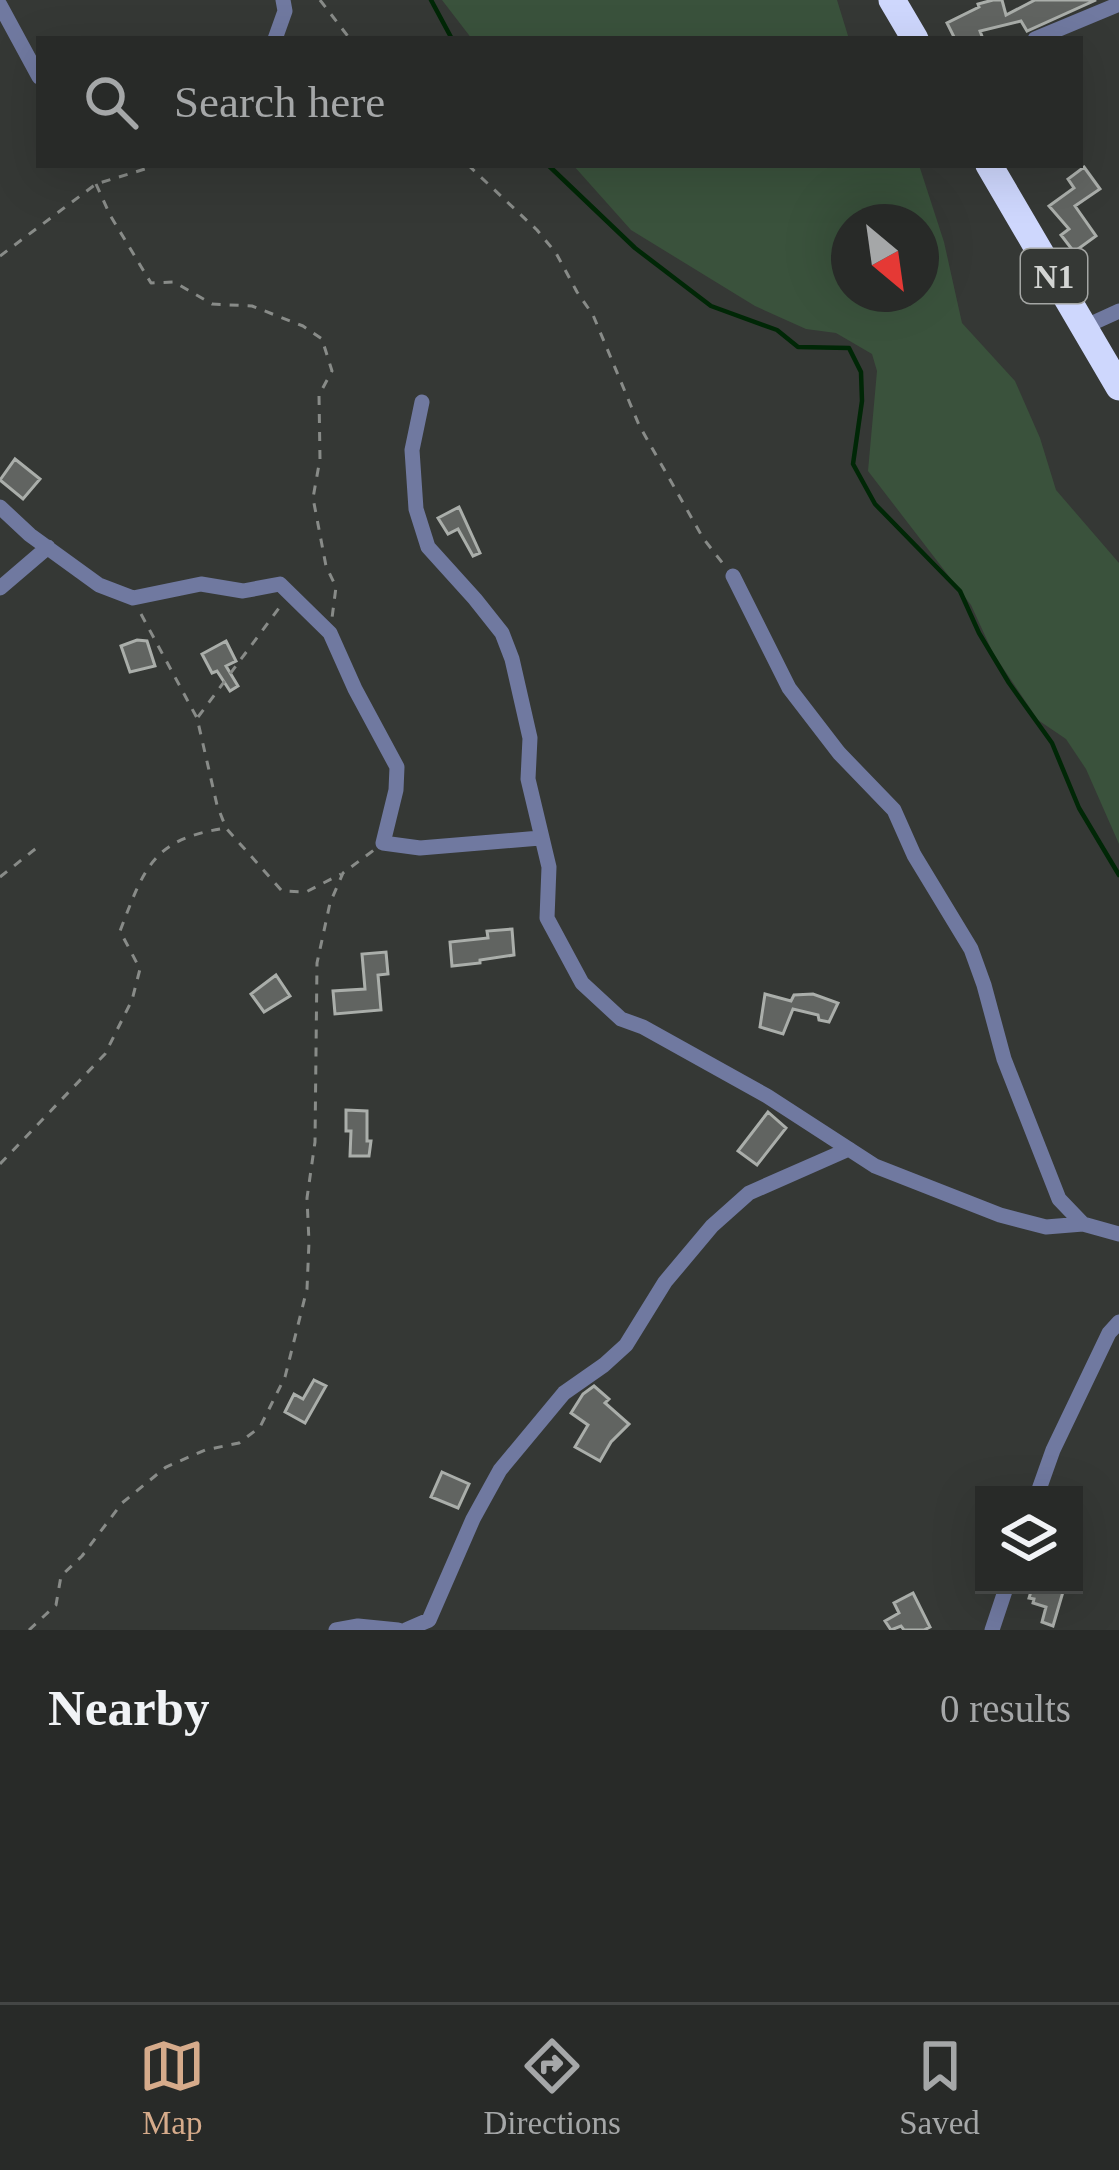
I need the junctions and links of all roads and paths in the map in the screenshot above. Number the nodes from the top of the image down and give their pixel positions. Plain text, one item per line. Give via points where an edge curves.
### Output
1 (283, 0) edge
2 (320, 0) edge
3 (892, 0) edge
4 (1119, 4) edge
5 (0, 5) edge
6 (275, 36) edge
7 (348, 36) edge
8 (913, 36) edge
9 (1043, 36) edge
10 (36, 71) edge
11 (148, 168) edge
12 (471, 168) edge
13 (990, 168) edge
14 (96, 184) junction
15 (0, 256) edge
16 (1119, 311) edge
17 (1084, 327) junction
18 (1119, 387) edge
19 (422, 402) dead end
20 (0, 506) edge
21 (47, 547) junction
22 (733, 576) joint
23 (0, 588) edge
24 (290, 593) junction
25 (133, 598) junction
26 (330, 633) junction
27 (197, 718) junction
28 (226, 828) junction
29 (540, 838) junction
30 (383, 843) junction
31 (39, 846) dead end
32 (343, 873) junction
33 (0, 877) edge
34 (849, 1149) junction
35 (0, 1165) edge
36 (1083, 1224) junction
37 (1119, 1234) edge
38 (1119, 1322) edge
39 (1040, 1486) edge
40 (1004, 1594) edge
41 (28, 1630) edge
42 (336, 1630) edge
43 (402, 1630) edge
44 (992, 1630) edge

1 - 6 street
2 - 7 path
3 - 8 highway
4 - 9 street
5 - 10 street
11 - 14 path
12 - 22 path via 556,253 593,315 638,425
13 - 17 highway, N1
14 - 15 path
14 - 26 path via 151,283 174,282 212,304 252,306 322,339 332,370 319,395 313,498 336,586
16 - 17 street
17 - 18 highway, N1
19 - 29 street via 412,450 416,509 428,547 502,633 512,659
20 - 21 street
21 - 23 street
21 - 25 street via 99,585
22 - 36 street via 789,688 894,810 971,950 1059,1199
24 - 25 street via 280,584 243,591 201,584
24 - 26 street
24 - 27 path
25 - 27 path
26 - 30 street via 397,767
27 - 28 path
28 - 32 path via 282,892 306,892
28 - 35 path via 163,848 136,887 120,931 140,969 132,1000 105,1054
29 - 30 street via 420,848
29 - 34 street via 549,867 548,918 582,983 621,1019
30 - 32 path
31 - 33 path
32 - 41 path via 317,963 307,1289 285,1377 260,1427 239,1443 166,1467 122,1503 61,1576 56,1605
34 - 36 street via 1000,1216 1046,1227
34 - 43 street via 749,1193 712,1226 626,1345 564,1393 500,1470 429,1620
36 - 37 street
38 - 39 street
40 - 44 street
42 - 43 street

